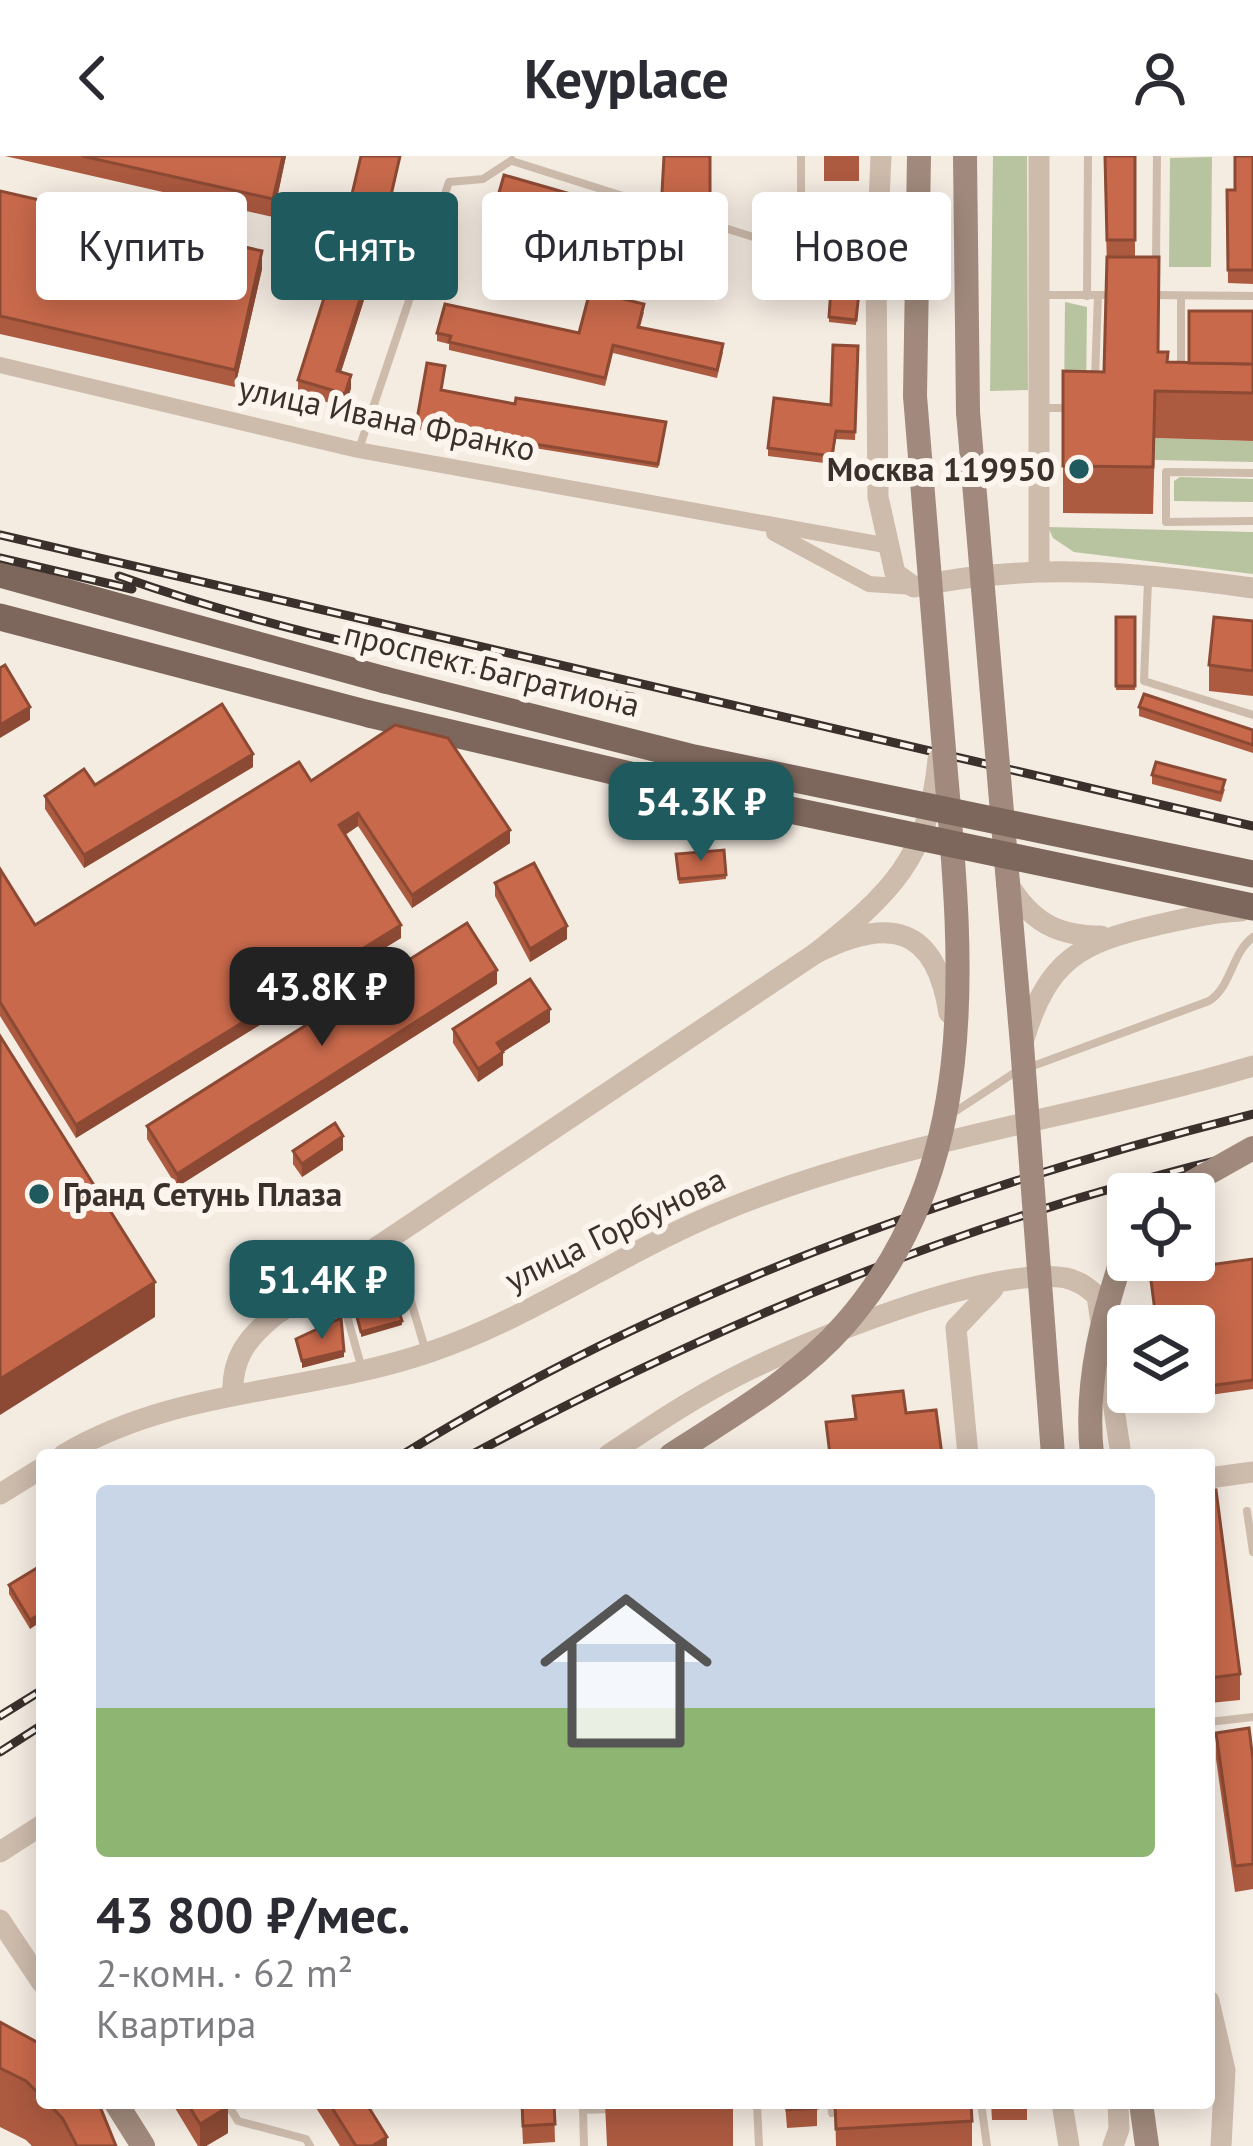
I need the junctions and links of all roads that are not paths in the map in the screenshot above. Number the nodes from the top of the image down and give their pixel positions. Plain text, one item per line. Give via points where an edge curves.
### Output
1 (801, 156) edge
2 (881, 156) edge
3 (919, 156) edge
4 (964, 156) edge
5 (1039, 156) edge
6 (1088, 156) edge
7 (1157, 156) edge
8 (512, 158) edge
9 (801, 192) edge
10 (879, 192) edge
11 (752, 236) edge
12 (1117, 295) edge
13 (1137, 295) edge
14 (1040, 296) junction
15 (1093, 296) junction
16 (1156, 296) junction
17 (1181, 296) junction
18 (1253, 296) edge
19 (876, 300) edge
20 (0, 365) edge
21 (1094, 385) edge
22 (1181, 392) edge
23 (1040, 408) junction
24 (1094, 408) edge
25 (358, 450) junction
26 (1253, 473) edge
27 (1253, 521) edge
28 (763, 526) junction
29 (884, 545) junction
30 (1039, 570) junction
31 (0, 574) edge
32 (1149, 574) junction
33 (962, 576) junction
34 (914, 586) junction
35 (1253, 588) edge
36 (0, 617) edge
37 (940, 698) junction
38 (1253, 715) edge
39 (1253, 874) edge
40 (1008, 883) junction
41 (1253, 910) edge
42 (1108, 936) junction
43 (1253, 937) edge
44 (816, 953) junction
45 (1022, 1045) junction
46 (956, 1054) junction
47 (1244, 1069) edge
48 (1253, 1148) edge
49 (931, 1149) junction
50 (1208, 1173) edge
51 (1114, 1281) edge
52 (1004, 1283) junction
53 (410, 1298) junction
54 (920, 1304) junction
55 (312, 1317) dead end
56 (956, 1352) junction
57 (426, 1354) junction
58 (362, 1370) junction
59 (233, 1395) junction
60 (75, 1449) edge
61 (618, 1449) edge
62 (680, 1449) edge
63 (967, 1449) edge
64 (1053, 1449) edge
65 (1092, 1449) edge
66 (1120, 1449) edge
67 (36, 1472) edge
68 (1253, 1472) edge
69 (1215, 1477) edge
70 (0, 1494) edge
71 (1247, 1511) dead end
72 (1253, 1552) edge
73 (1253, 1717) edge
74 (1215, 1721) edge
75 (36, 1829) edge
76 (4, 1851) edge
77 (0, 1920) edge
78 (36, 1975) edge
79 (1215, 2029) edge
80 (120, 2109) edge
81 (231, 2109) edge
82 (604, 2109) edge
83 (758, 2109) edge
84 (832, 2109) edge
85 (982, 2109) edge
86 (1063, 2109) edge
87 (1118, 2109) edge
88 (1142, 2109) edge
89 (853, 2112) edge
90 (142, 2146) edge
91 (310, 2146) edge
92 (584, 2146) edge
93 (759, 2146) edge
94 (987, 2146) edge
95 (1069, 2146) edge
96 (1113, 2146) edge
97 (1147, 2146) edge
98 (1222, 2146) edge

1 - 9 lane
2 - 10 street
3 - 37 main road, bridge via 915,396
4 - 40 main road, bridge via 968,412
5 - 14 street
6 - 15 lane
7 - 16 lane
8 - 11 lane
8 - 25 lane via 483,178 449,182
12 - 15 lane
13 - 16 lane
14 - 15 lane
14 - 23 street
15 - 21 lane
16 - 17 lane
17 - 18 lane
17 - 22 lane
19 - 29 street
20 - 25 street, улица Ивана Франко
23 - 24 lane
23 - 30 street
25 - 28 street, улица Ивана Франко
26 - 27 lane via 1166,472 1166,522
28 - 29 street, улица Ивана Франко
28 - 34 street, улица Ивана Франко via 869,584
29 - 33 street, улица Ивана Франко
29 - 34 street via 895,573
30 - 32 street, улица Ивана Франко
30 - 33 street, улица Ивана Франко
31 - 39 main road, проспект Багратиона, bridge via 694,758
32 - 35 street, улица Ивана Франко
32 - 38 lane via 1144,681
33 - 34 street, улица Ивана Франко
36 - 41 main road, bridge via 482,742
37 - 44 street, bridge via 930,814 913,858 877,904
37 - 46 main road, bridge via 958,923
40 - 42 street via 1024,908 1055,931
40 - 45 main road
41 - 42 street
42 - 45 street via 1081,948 1045,982
43 - 49 lane via 1218,995 976,1094 935,1127
44 - 46 street, bridge via 878,929 916,941 945,987
44 - 59 street via 274,1316 248,1338 232,1373
45 - 64 main road, bridge
46 - 62 main road, bridge via 937,1158 890,1261 845,1324 799,1367
47 - 49 street, улица Горбунова
48 - 50 main road, bridge
49 - 57 street, улица Горбунова via 724,1210
51 - 65 main road, bridge via 1092,1374
52 - 54 street
52 - 56 street via 968,1310 956,1328
52 - 66 street via 1064,1277 1096,1296
53 - 55 lane via 404,1276 390,1269
53 - 57 lane
53 - 58 lane via 346,1316
54 - 56 street via 936,1306
54 - 61 street via 732,1378
56 - 63 street
57 - 58 street, улица Горбунова
58 - 59 street, улица Горбунова
59 - 60 street, улица Горбунова via 122,1423
67 - 70 street
68 - 69 street
71 - 72 lane
73 - 74 lane
75 - 76 street
77 - 78 street
79 - 98 street via 1225,2071
80 - 90 main road
81 - 91 lane via 238,2121
82 - 92 lane via 583,2110
83 - 93 lane
84 - 89 lane
85 - 94 lane
86 - 95 street
87 - 96 street
88 - 97 main road

